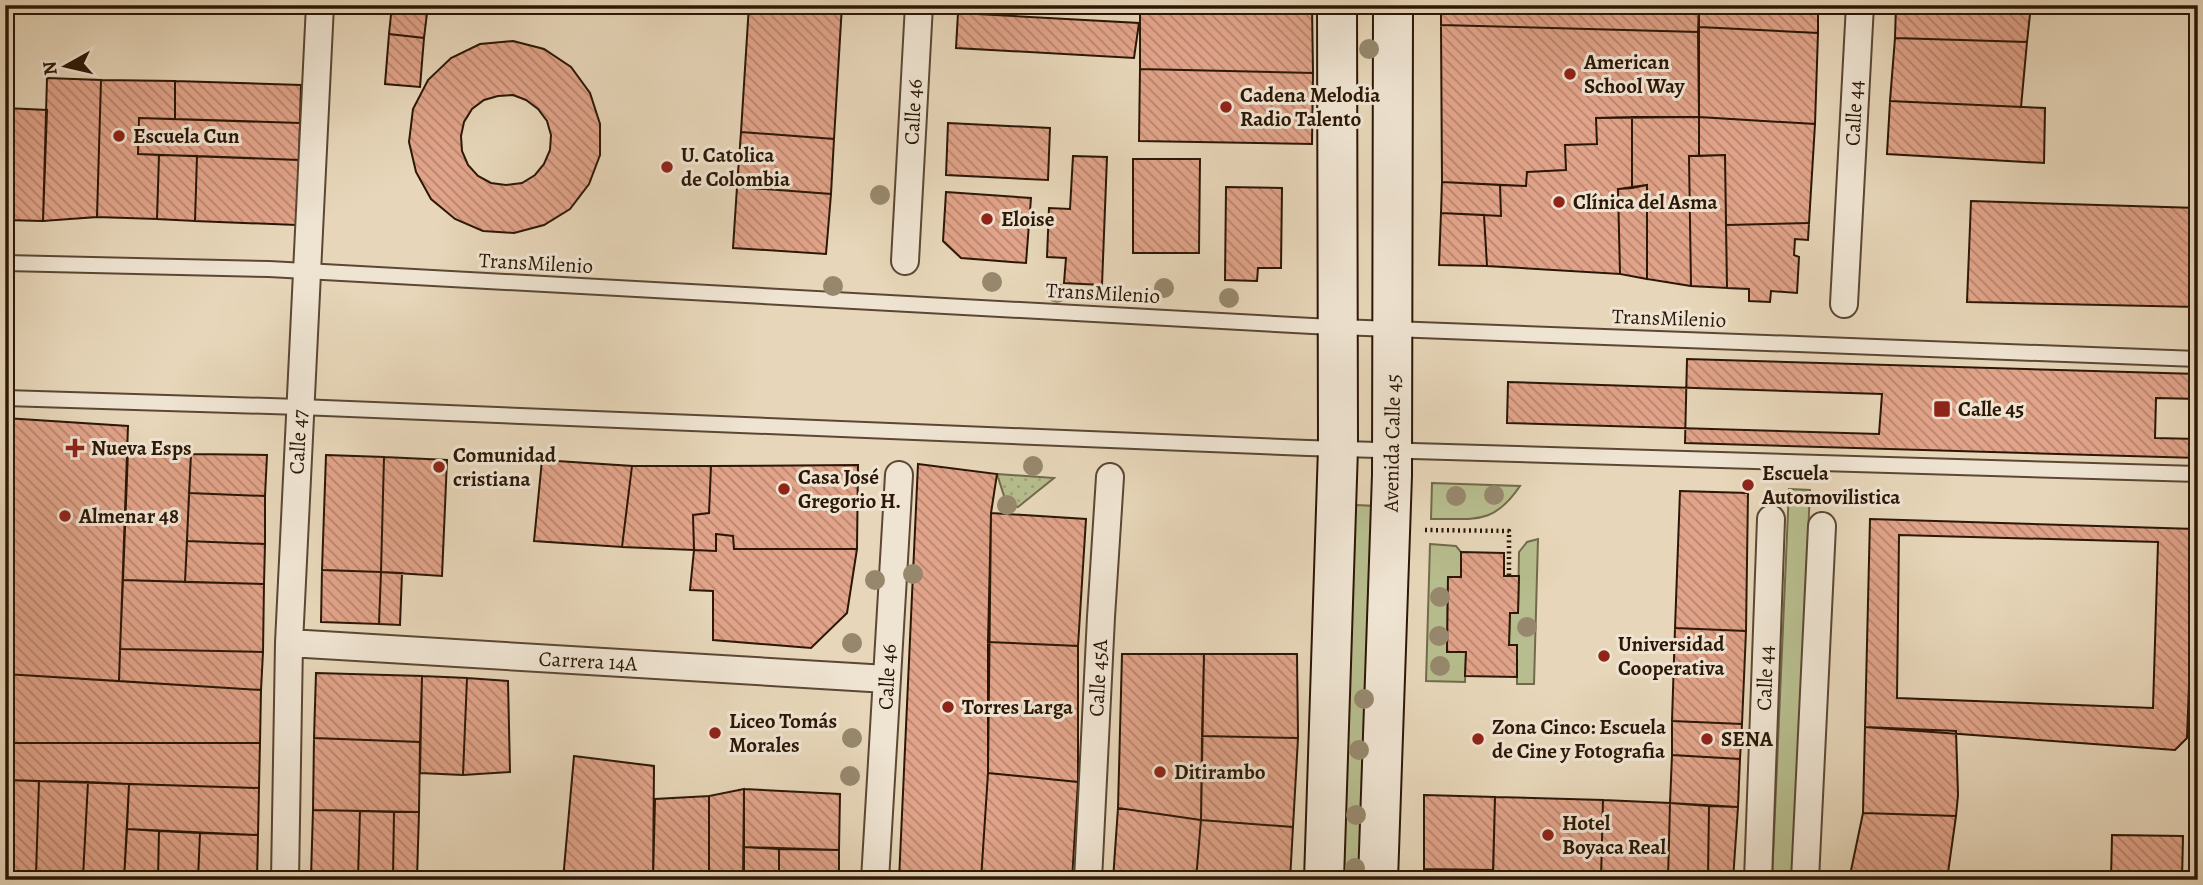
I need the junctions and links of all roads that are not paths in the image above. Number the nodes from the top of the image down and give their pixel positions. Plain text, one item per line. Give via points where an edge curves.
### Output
1 (320, 5) edge
2 (919, 5) edge
3 (1337, 5) edge
4 (1393, 5) edge
5 (1860, 5) edge
6 (905, 261) dead end
7 (5, 264) edge
8 (307, 272) junction
9 (1844, 304) dead end
10 (1337, 326) junction
11 (1394, 328) junction
12 (2198, 359) edge
13 (5, 398) edge
14 (300, 407) junction
15 (1338, 448) junction
16 (1392, 450) junction
17 (2198, 474) edge
18 (899, 475) dead end
19 (1110, 477) dead end
20 (1771, 519) dead end
21 (1822, 526) dead end
22 (289, 643) junction
23 (887, 679) junction
24 (285, 880) edge
25 (875, 880) edge
26 (1088, 880) edge
27 (1324, 880) edge
28 (1378, 880) edge
29 (1758, 880) edge
30 (1805, 880) edge

1 - 8 street, Calle 47
2 - 6 street, Calle 46
3 - 10 main road
4 - 11 main road, Avenida Calle 45
5 - 9 street, Calle 44
7 - 8 lane, TransMilenio
8 - 10 lane, TransMilenio
8 - 14 street, Calle 47
10 - 11 lane, TransMilenio
10 - 15 main road
11 - 12 lane, TransMilenio
11 - 16 main road, Avenida Calle 45
13 - 14 lane
14 - 15 lane
14 - 22 street, Calle 47
15 - 16 lane
15 - 27 main road
16 - 17 lane
16 - 28 main road, Avenida Calle 45
18 - 23 street, Calle 46
19 - 26 street, Calle 45A
20 - 29 street, Calle 44
21 - 30 street
22 - 23 street, Carrera 14A
22 - 24 street, Calle 47
23 - 25 street, Calle 46

